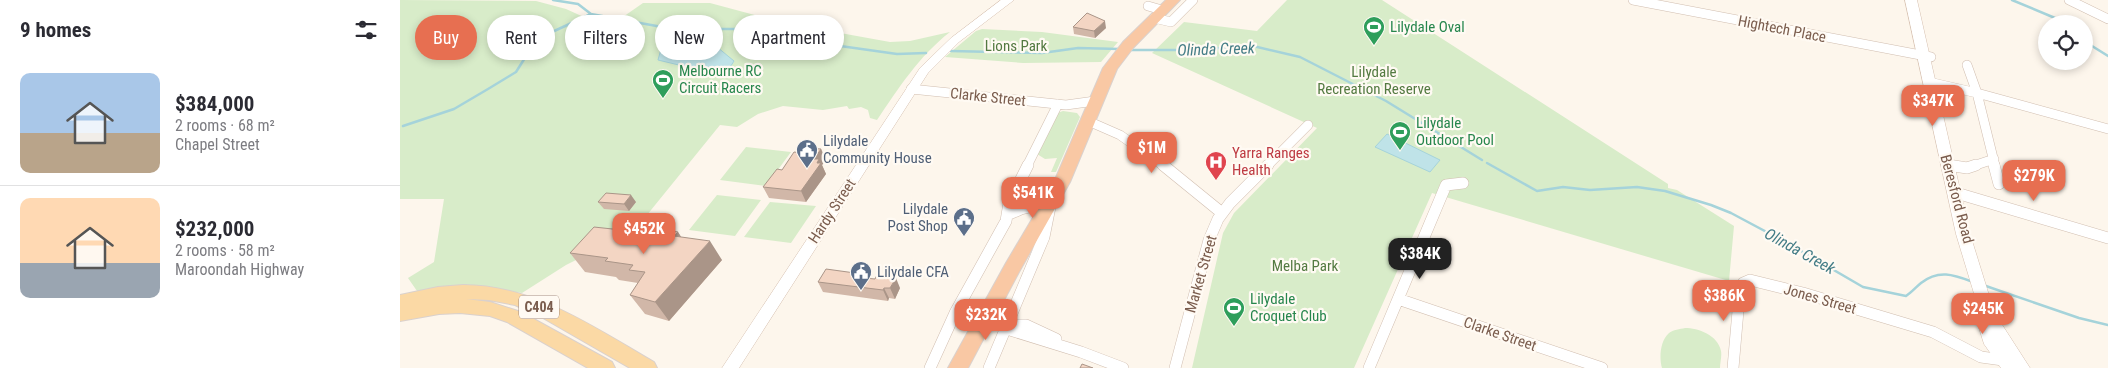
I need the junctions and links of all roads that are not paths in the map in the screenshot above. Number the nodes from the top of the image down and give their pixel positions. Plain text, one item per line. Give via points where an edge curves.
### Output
1 (1008, 0) edge
2 (1173, 0) edge
3 (1193, 0) edge
4 (1633, 0) edge
5 (1911, 0) edge
6 (1918, 0) edge
7 (2069, 0) edge
8 (1155, 9) edge
9 (2108, 19) edge
10 (1927, 56) junction
11 (1967, 65) dead end
12 (1933, 83) junction
13 (911, 89) junction
14 (1977, 92) junction
15 (1062, 104) junction
16 (1091, 112) junction
17 (1308, 125) dead end
18 (2108, 129) edge
19 (1994, 159) junction
20 (1952, 166) junction
21 (1463, 183) dead end
22 (1999, 184) dead end
23 (1958, 193) junction
24 (1051, 202) junction
25 (1222, 214) junction
26 (1007, 215) junction
27 (2108, 238) edge
28 (1398, 299) junction
29 (408, 300) edge
30 (400, 314) edge
31 (984, 317) junction
32 (566, 322) junction
33 (1008, 325) junction
34 (2013, 364) edge
35 (956, 366) edge
36 (603, 368) edge
37 (647, 368) edge
38 (730, 368) edge
39 (930, 368) edge
40 (989, 368) edge
41 (1123, 368) edge
42 (1175, 368) edge
43 (1369, 368) edge
44 (1602, 368) edge
45 (1733, 368) edge

1 - 13 main road, Hardy Street via 938,55
2 - 8 highway
3 - 8 street via 1171,22
4 - 10 street, Hightech Place
5 - 10 main road, Beresford Road
6 - 10 main road, Beresford Road
7 - 9 street
8 - 16 highway via 1110,68
10 - 12 main road, Beresford Road
11 - 14 street
12 - 14 street
12 - 20 main road, Beresford Road
13 - 15 street, Clarke Street
13 - 38 main road, Hardy Street
14 - 18 street
14 - 19 street
15 - 16 street, Clarke Street
15 - 26 street via 1008,203
16 - 24 highway
16 - 25 street, Clarke Street via 1102,124 1145,153
17 - 25 street, Market Street
19 - 20 street via 1967,168
19 - 22 street
20 - 23 main road, Beresford Road
21 - 28 street via 1446,185
23 - 27 street
23 - 34 main road, Beresford Road via 1963,234 1982,296 1986,330 1992,344
24 - 26 street
24 - 31 highway
24 - 33 street via 1044,238
25 - 42 street, Market Street via 1208,240
26 - 39 street via 955,312
28 - 43 street
28 - 44 street, Clarke Street
29 - 32 main road, C404 via 463,292 503,295 530,303
30 - 36 main road, C404 via 439,307 490,309 514,318
31 - 33 street
31 - 35 highway
32 - 36 main road via 584,341 610,357
32 - 37 main road, C404
33 - 40 street
33 - 41 street via 1010,330
34 - 45 street, Jones Street via 1981,357 1937,334 1755,281 1745,282 1740,288

